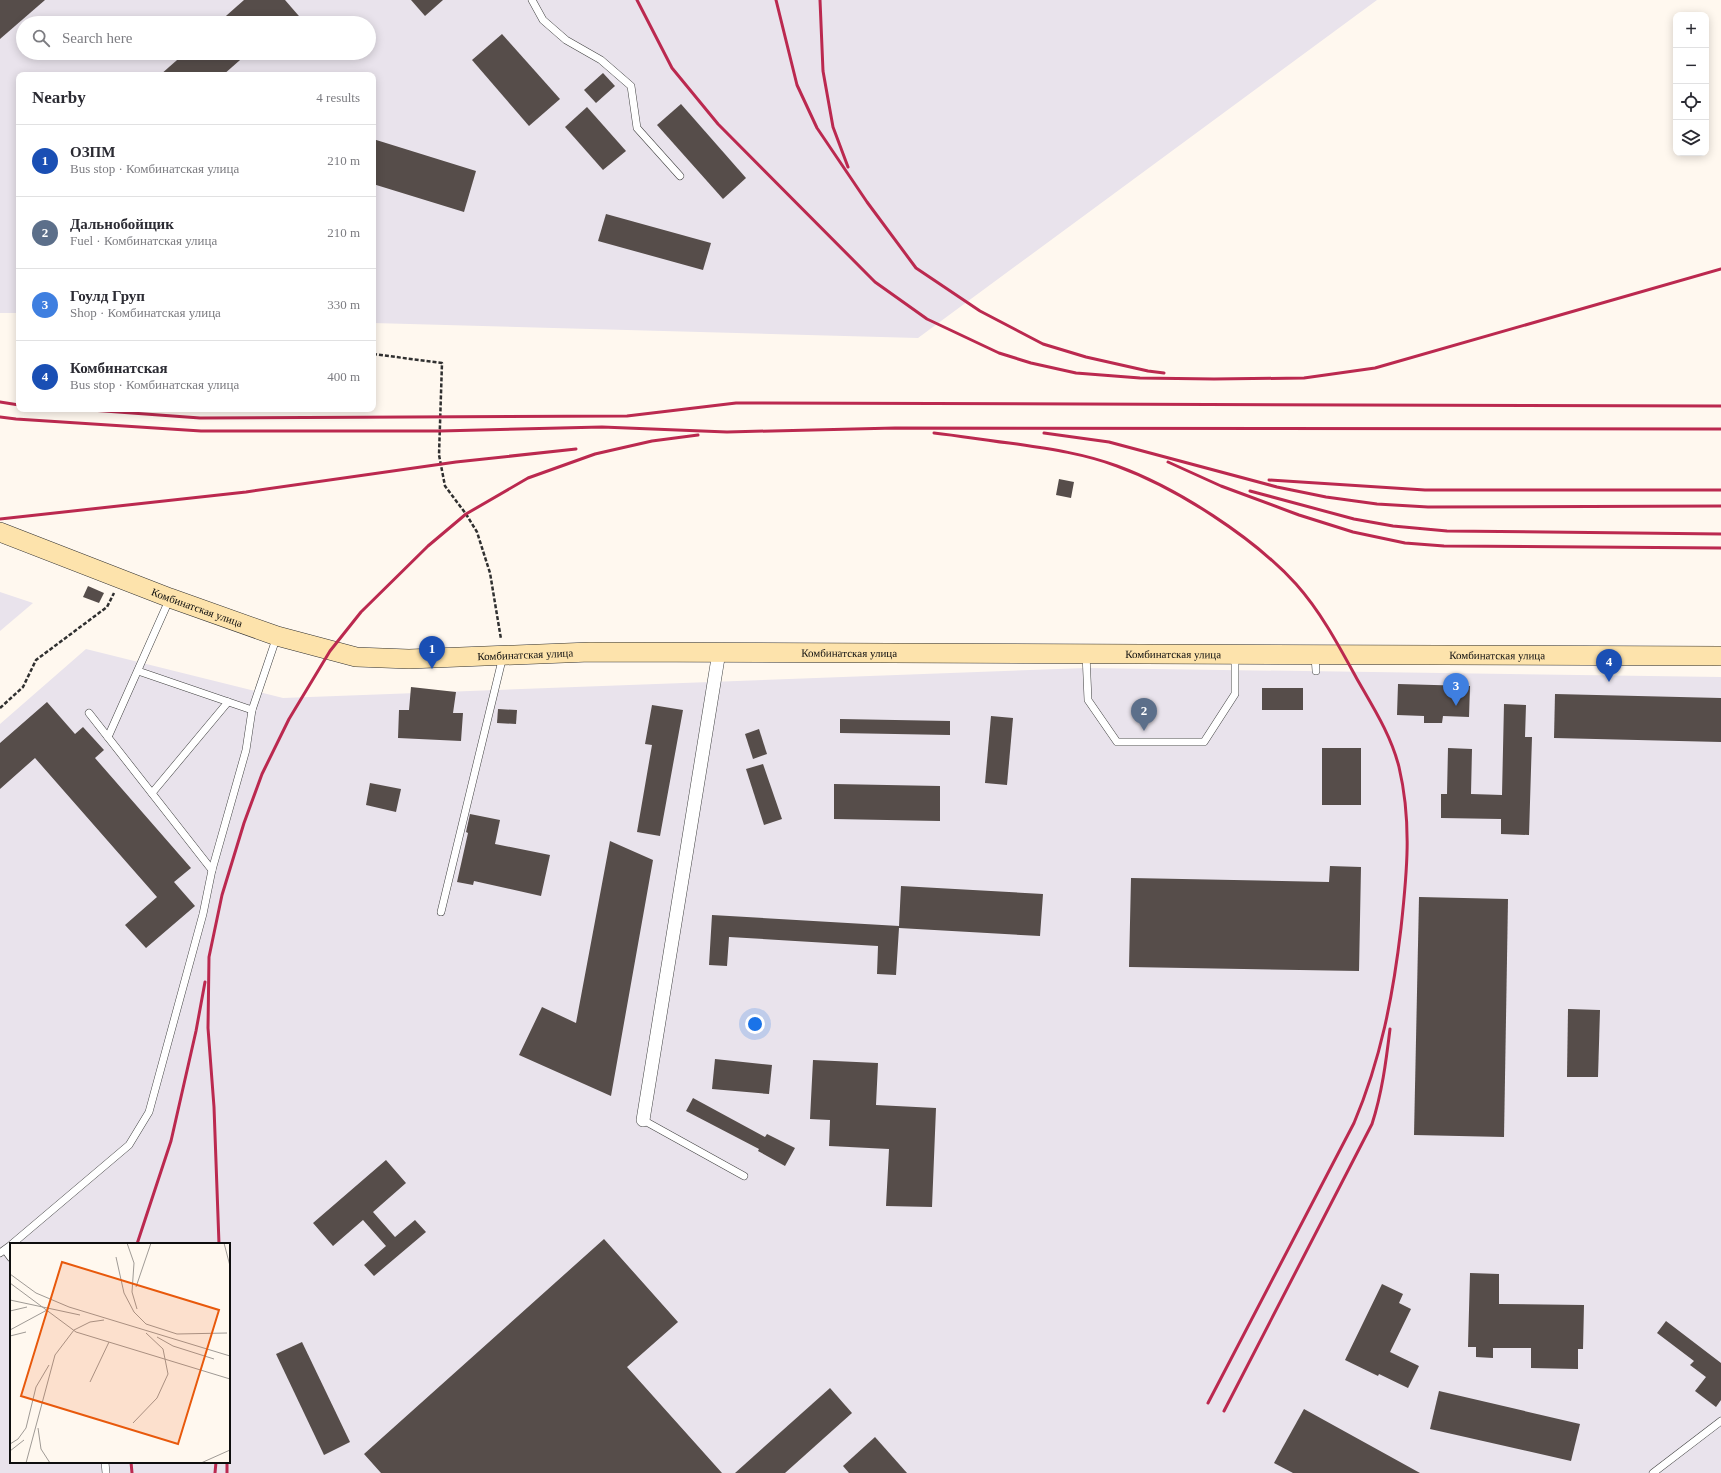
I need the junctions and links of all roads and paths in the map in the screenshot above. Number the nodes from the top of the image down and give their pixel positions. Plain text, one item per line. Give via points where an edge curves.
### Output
1 (532, 0) edge
2 (680, 176) dead end
3 (376, 354) edge
4 (0, 532) edge
5 (122, 578) junction
6 (170, 598) junction
7 (278, 636) junction
8 (719, 652) junction
9 (1086, 653) junction
10 (503, 654) junction
11 (1235, 655) junction
12 (1721, 656) edge
13 (138, 671) junction
14 (228, 702) junction
15 (0, 708) edge
16 (252, 710) junction
17 (89, 713) dead end
18 (108, 737) junction
19 (152, 793) junction
20 (212, 870) junction
21 (441, 912) dead end
22 (643, 1120) joint
23 (744, 1176) dead end
24 (13, 1243) edge
25 (10, 1246) edge
26 (2, 1252) edge
27 (1721, 1421) edge
28 (105, 1463) edge
29 (106, 1473) edge
30 (1653, 1473) edge

1 - 2 lane via 543,20 566,40 601,60 631,86 637,128
3 - 10 path via 442,363 439,455 445,486 477,532 490,573
4 - 5 main road, Комбинатская улица
5 - 6 main road, Комбинатская улица
5 - 15 path via 107,607 36,660 23,687
6 - 7 main road, Комбинатская улица
6 - 13 lane
7 - 10 main road, Комбинатская улица via 349,655 383,659
7 - 16 lane
8 - 9 main road, Комбинатская улица
8 - 10 main road, Комбинатская улица
8 - 22 street
9 - 11 main road, Комбинатская улица
9 - 11 lane via 1088,700 1117,742 1204,742 1235,694
10 - 21 lane
11 - 12 main road, Комбинатская улица via 1316,663
13 - 14 lane
13 - 18 lane
14 - 16 lane
14 - 19 lane
16 - 20 lane via 246,750
17 - 18 lane
18 - 19 lane
19 - 20 lane
20 - 24 lane via 199,930 149,1112 128,1145
22 - 23 lane
25 - 26 lane
27 - 30 lane
28 - 29 lane

